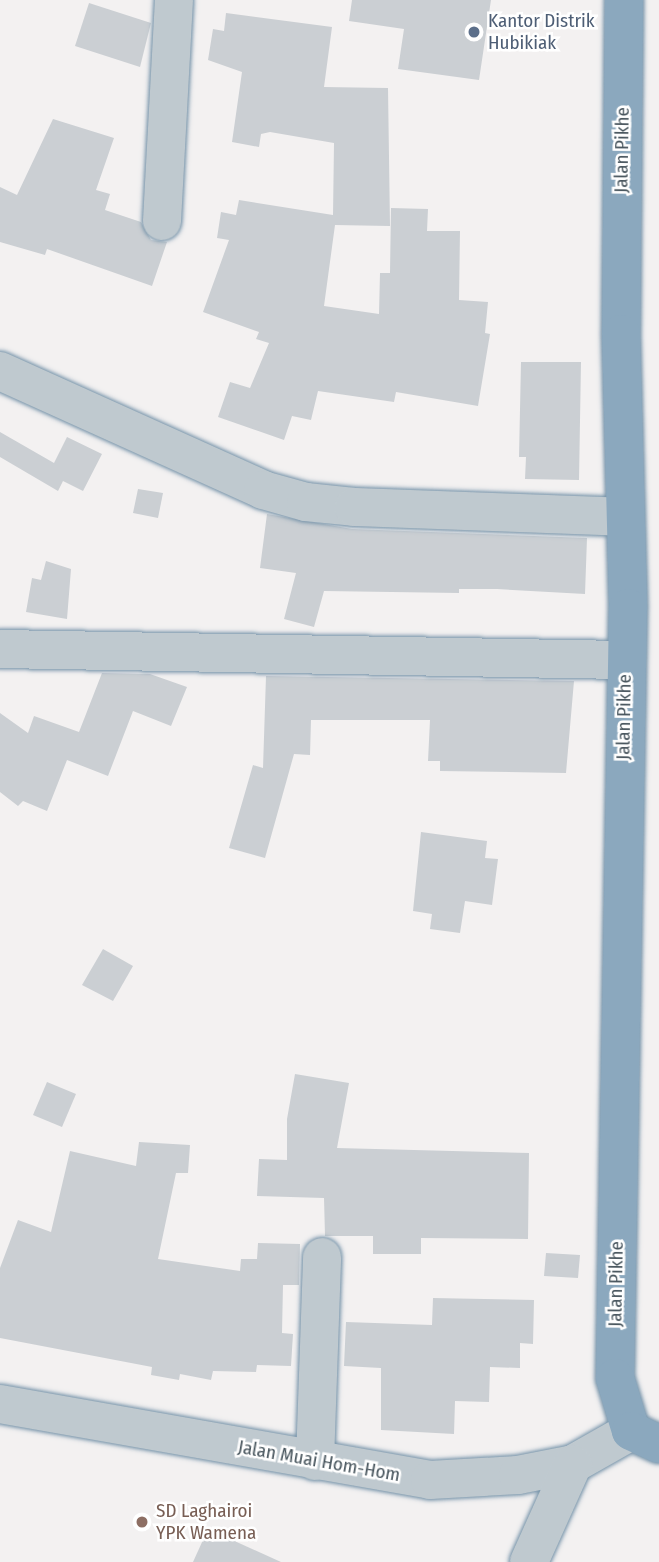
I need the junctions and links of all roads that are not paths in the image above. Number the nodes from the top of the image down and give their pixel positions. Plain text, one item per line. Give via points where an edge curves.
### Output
1 (174, 0) edge
2 (624, 0) edge
3 (162, 221) dead end
4 (0, 371) edge
5 (624, 517) junction
6 (0, 649) edge
7 (625, 660) junction
8 (322, 1257) dead end
9 (0, 1404) edge
10 (645, 1438) edge
11 (315, 1461) junction
12 (573, 1464) junction
13 (529, 1562) edge

1 - 3 street
2 - 5 highway, Jalan Pikhe
4 - 5 street via 263,490 306,502 354,508
5 - 7 highway, Jalan Pikhe
6 - 7 street
7 - 10 highway, Jalan Pikhe via 614,1378
8 - 11 street
9 - 11 street, Jalan Muai Hom-Hom
10 - 12 street, Jalan Muai Hom-Hom
11 - 12 street, Jalan Muai Hom-Hom via 430,1480 518,1475
12 - 13 street

